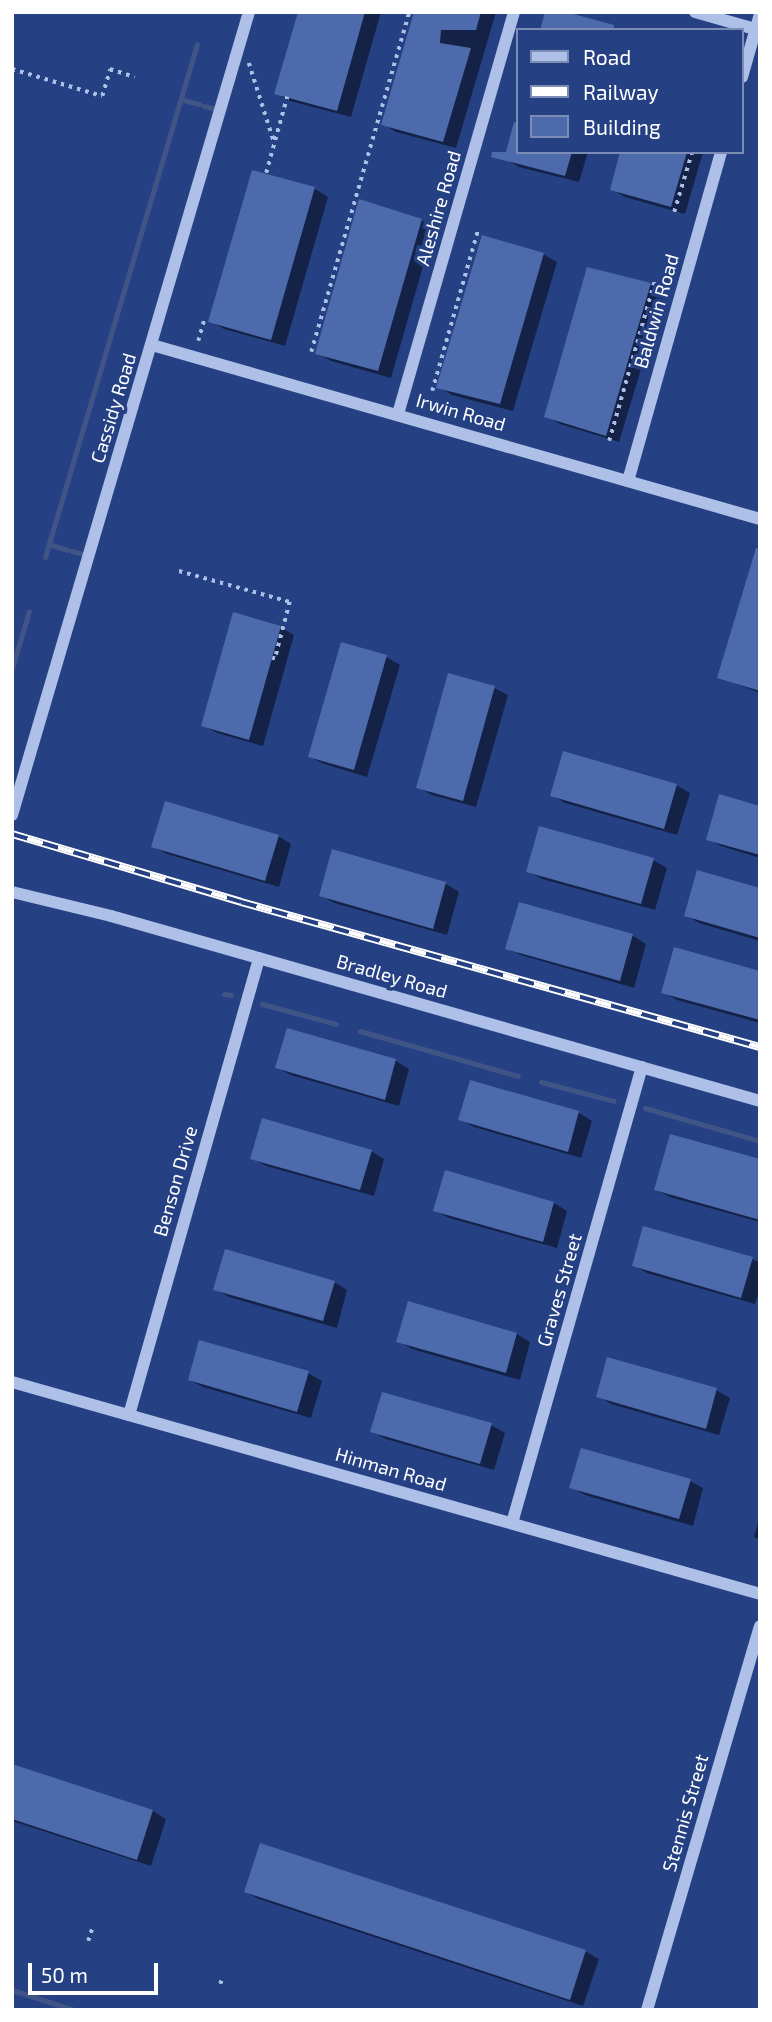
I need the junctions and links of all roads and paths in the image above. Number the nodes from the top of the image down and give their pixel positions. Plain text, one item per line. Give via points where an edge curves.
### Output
1 (249, 12) edge
2 (409, 12) edge
3 (514, 12) edge
4 (695, 12) edge
5 (760, 14) edge
6 (755, 29) junction
7 (240, 42) junction
8 (12, 69) edge
9 (744, 70) edge
10 (135, 76) dead end
11 (287, 97) dead end
12 (274, 142) junction
13 (691, 154) edge
14 (720, 154) edge
15 (266, 173) dead end
16 (674, 212) dead end
17 (478, 230) dead end
18 (655, 280) dead end
19 (204, 320) dead end
20 (198, 341) dead end
21 (152, 345) junction
22 (311, 352) dead end
23 (432, 391) dead end
24 (398, 414) junction
25 (609, 441) dead end
26 (628, 481) junction
27 (760, 519) edge
28 (179, 571) dead end
29 (272, 658) dead end
30 (12, 814) edge
31 (12, 892) edge
32 (259, 958) junction
33 (642, 1067) junction
34 (760, 1101) edge
35 (12, 1382) edge
36 (129, 1415) junction
37 (512, 1523) junction
38 (760, 1594) edge
39 (760, 1626) edge
40 (92, 1929) dead end
41 (89, 1941) dead end
42 (222, 1978) dead end
43 (220, 1984) dead end
44 (647, 2010) edge

1 - 7 street, Cassidy Road
2 - 22 path
3 - 24 street, Aleshire Road
4 - 6 street
5 - 6 street
6 - 9 street
7 - 12 path via 257,81
7 - 21 street, Cassidy Road
8 - 10 path via 102,96 110,69
11 - 12 path
12 - 15 path
13 - 16 path
14 - 26 street, Baldwin Road
17 - 23 path
18 - 25 path
19 - 20 path
21 - 24 street, Irwin Road
21 - 30 street, Cassidy Road
24 - 26 street, Irwin Road
26 - 27 street, Irwin Road
28 - 29 path via 290,602
31 - 32 street, Bradley Road
32 - 33 street, Bradley Road
32 - 36 street, Benson Drive
33 - 34 street, Bradley Road
33 - 37 street, Graves Street
35 - 36 street, Hinman Road
36 - 37 street, Hinman Road
37 - 38 street, Hinman Road
39 - 44 street, Stennis Street
40 - 41 path
42 - 43 path

